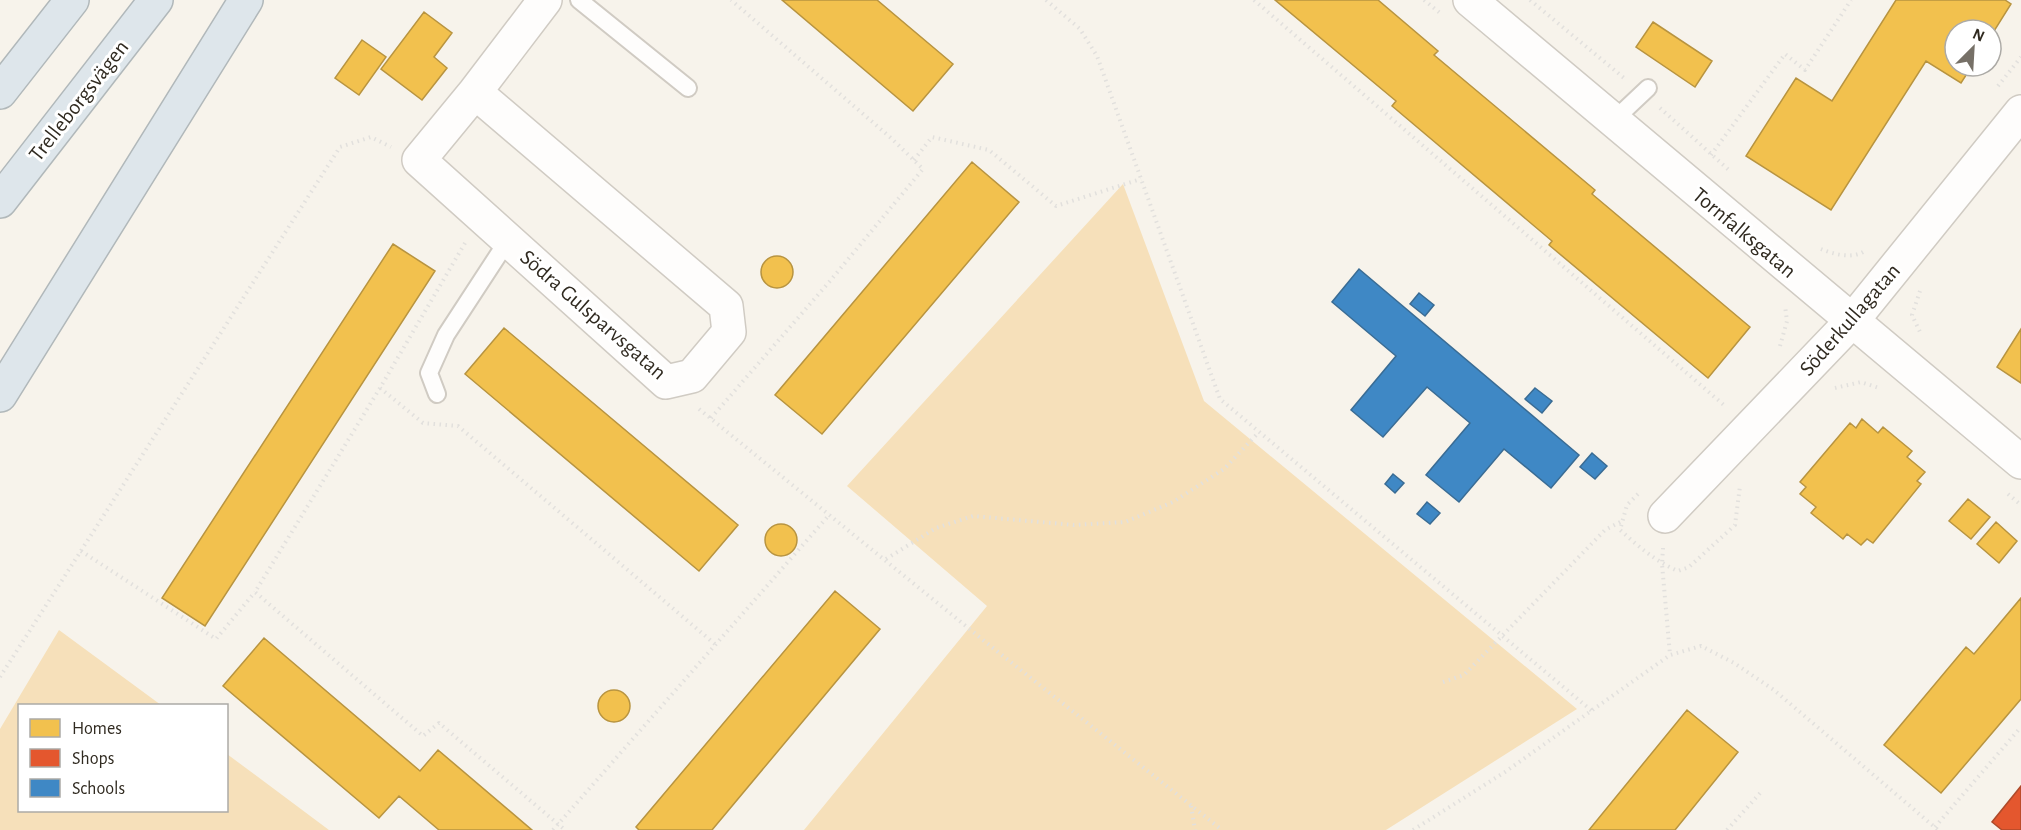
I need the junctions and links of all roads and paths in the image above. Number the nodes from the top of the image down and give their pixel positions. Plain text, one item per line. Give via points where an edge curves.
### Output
1 (72, 0) edge
2 (156, 0) edge
3 (246, 0) edge
4 (545, 0) edge
5 (579, 0) edge
6 (731, 0) edge
7 (1046, 0) edge
8 (1254, 0) edge
9 (1470, 0) edge
10 (1530, 0) edge
11 (1851, 0) edge
12 (688, 88) dead end
13 (1645, 90) junction
14 (0, 92) edge
15 (475, 92) junction
16 (2021, 112) edge
17 (1613, 121) junction
18 (1712, 155) junction
19 (419, 160) junction
20 (914, 160) junction
21 (1737, 178) dead end
22 (1141, 179) junction
23 (0, 201) edge
24 (482, 216) junction
25 (508, 240) junction
26 (1923, 283) dead end
27 (1852, 321) junction
28 (1920, 332) dead end
29 (666, 381) junction
30 (380, 388) junction
31 (437, 394) dead end
32 (0, 395) edge
33 (1725, 406) dead end
34 (711, 418) junction
35 (1259, 432) junction
36 (2021, 462) edge
37 (830, 514) junction
38 (1665, 516) joint
39 (1623, 521) dead end
40 (81, 551) junction
41 (886, 559) junction
42 (255, 592) junction
43 (1502, 636) junction
44 (716, 645) junction
45 (1670, 655) junction
46 (0, 677) edge
47 (1443, 682) dead end
48 (1592, 711) junction
49 (2021, 727) edge
50 (1761, 792) dead end
51 (1191, 805) junction
52 (558, 824) junction
53 (1936, 828) edge
54 (553, 830) edge
55 (565, 830) edge
56 (1195, 830) edge
57 (1222, 830) edge
58 (1413, 830) edge
59 (1727, 830) edge

1 - 14 highway
2 - 23 highway, Trelleborgsvägen
3 - 32 highway
4 - 15 street
5 - 12 lane
6 - 20 path
7 - 22 path via 1080,29 1096,56
8 - 33 path
9 - 17 street, Tornfalksgatan
10 - 13 path
11 - 18 path via 1805,70 1785,54
13 - 17 lane
13 - 18 path
15 - 19 street
15 - 29 street, Södra Gulsparvsgatan via 726,306 729,332 692,376
16 - 27 street, Söderkullagatan
17 - 27 street, Tornfalksgatan
18 - 21 path
19 - 24 street, Södra Gulsparvsgatan
19 - 40 path via 371,137 340,147
20 - 22 path via 932,137 989,150 1056,206
20 - 34 path via 923,169
22 - 35 path via 1220,399
24 - 25 street, Södra Gulsparvsgatan
24 - 30 path
25 - 29 street, Södra Gulsparvsgatan
25 - 31 lane via 446,334 429,373
26 - 28 path via 1912,315
27 - 36 street, Tornfalksgatan
27 - 38 street, Söderkullagatan
29 - 34 path
30 - 42 path
30 - 44 path via 423,423 458,426
34 - 37 path
35 - 41 path via 1224,469 1173,502 1125,522 1074,525 973,516 936,528
35 - 43 path
37 - 41 path
37 - 44 path
38 - 45 path via 1662,564
39 - 43 path via 1605,530
40 - 42 path via 216,639
40 - 46 path
41 - 51 path
42 - 52 path via 423,736 439,723
43 - 47 path via 1464,675
43 - 48 path
44 - 52 path
45 - 48 path
45 - 53 path via 1701,646 1734,663 1774,690
48 - 58 path
49 - 53 path
50 - 59 path
51 - 56 path
51 - 57 path
52 - 54 path
52 - 55 path

